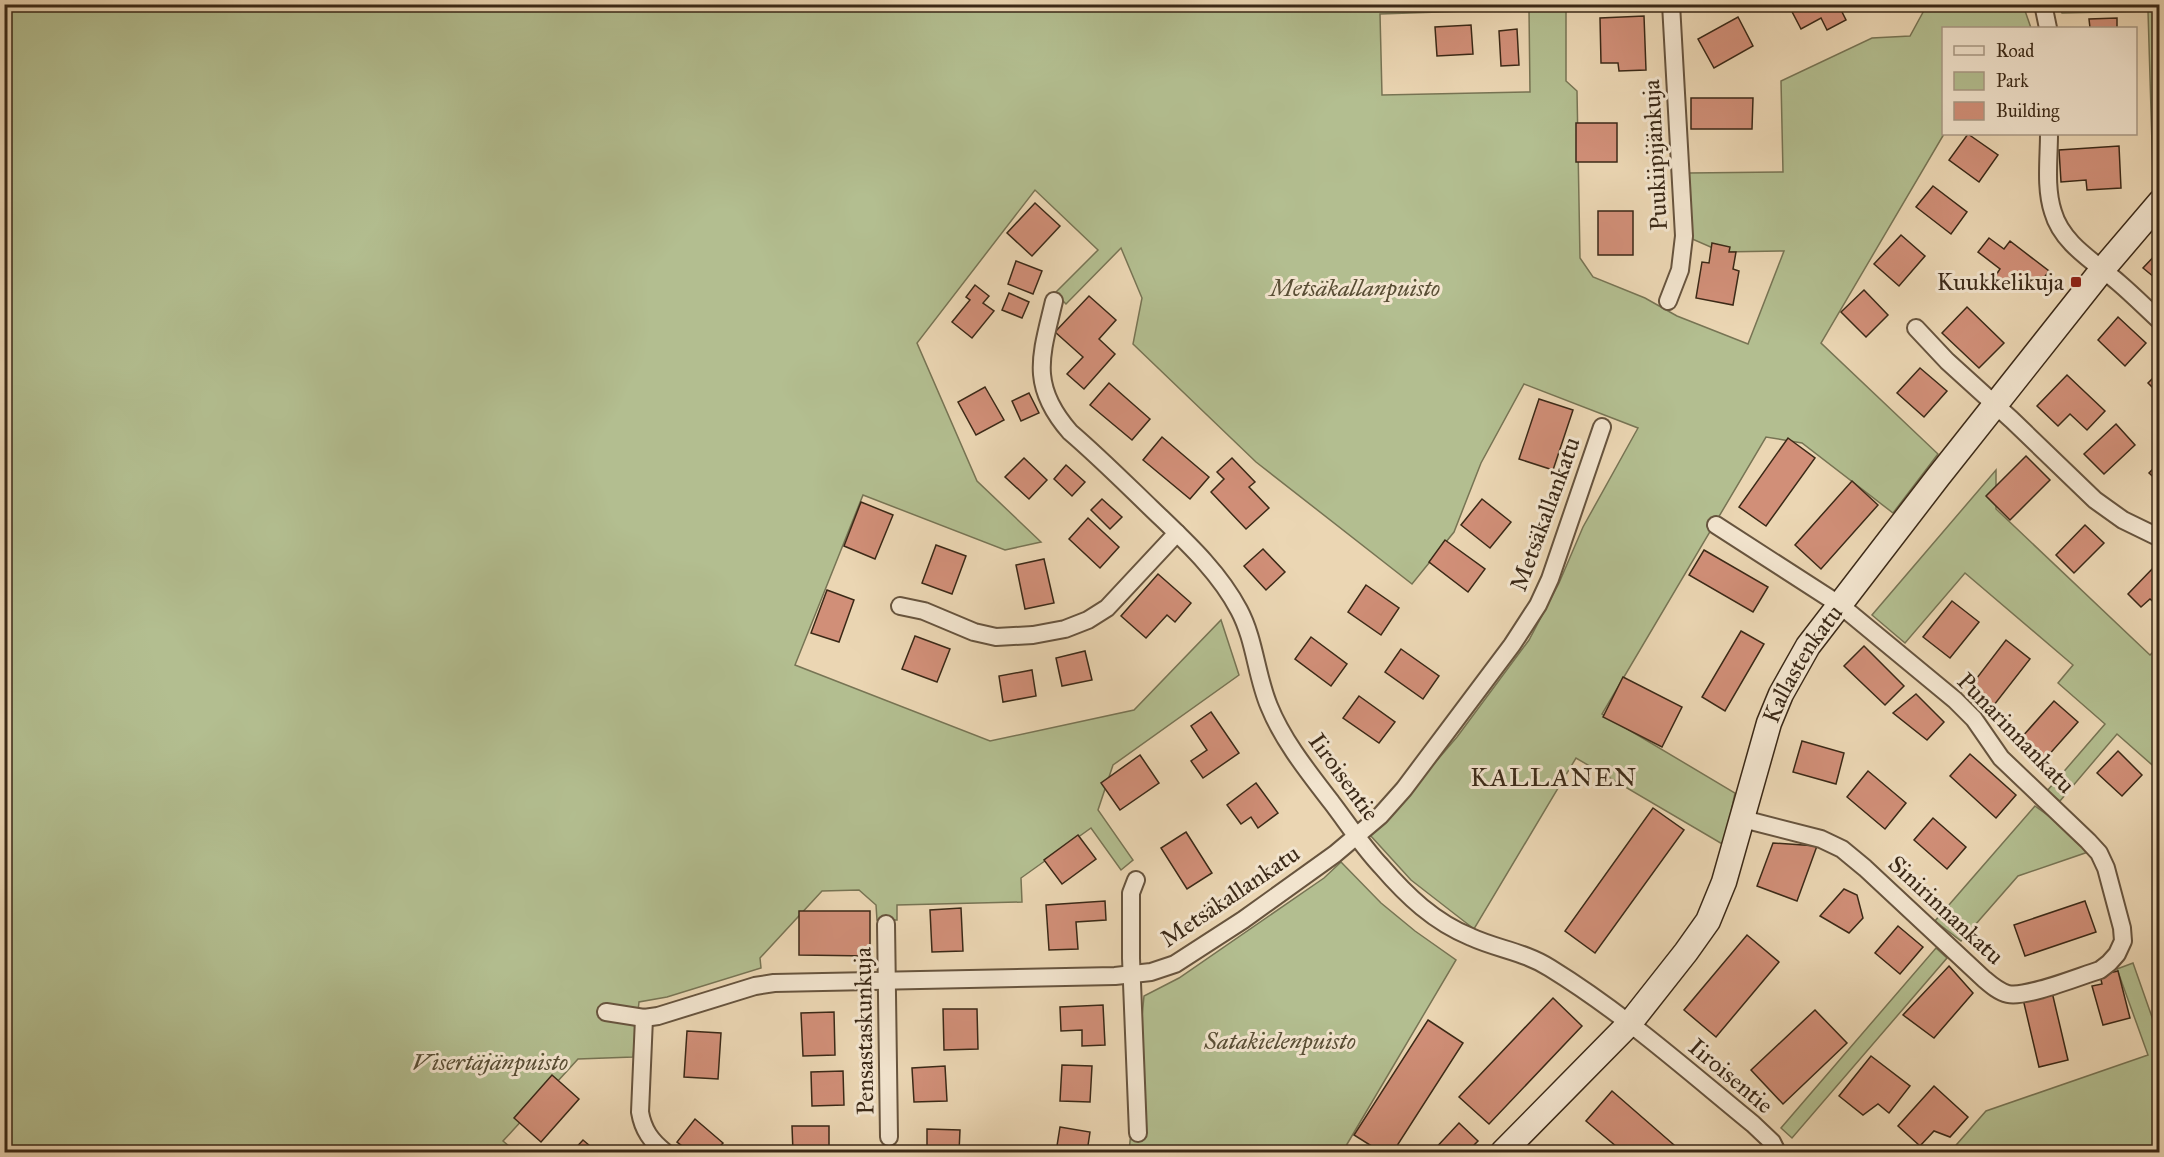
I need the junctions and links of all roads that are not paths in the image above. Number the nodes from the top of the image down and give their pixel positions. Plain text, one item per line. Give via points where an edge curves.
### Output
1 (1671, 4) edge
2 (2043, 4) edge
3 (2049, 27) edge
4 (2049, 135) edge
5 (2160, 202) edge
6 (2102, 270) junction
7 (1054, 301) dead end
8 (1668, 301) dead end
9 (2160, 321) edge
10 (1916, 328) dead end
11 (1995, 405) junction
12 (1602, 427) dead end
13 (1716, 525) dead end
14 (1177, 533) junction
15 (2160, 538) edge
16 (1840, 605) junction
17 (900, 606) dead end
18 (1743, 819) junction
19 (1357, 836) junction
20 (1136, 880) dead end
21 (886, 924) dead end
22 (2117, 954) joint
23 (1132, 975) junction
24 (887, 981) junction
25 (606, 1012) dead end
26 (644, 1018) junction
27 (1630, 1023) junction
28 (1138, 1133) dead end
29 (889, 1137) dead end
30 (665, 1152) edge
31 (1503, 1152) edge
32 (1777, 1152) edge

1 - 8 street, Puukiipijänkuja via 1684,237 1680,270
2 - 3 street
4 - 6 street via 2053,213 2074,246
5 - 6 street, Kallastenkatu
6 - 9 street
6 - 11 street, Kallastenkatu
7 - 14 street, Iiroisentie via 1041,353 1041,375 1055,415
10 - 11 street
11 - 15 street via 2108,511
11 - 16 street, Kallastenkatu
12 - 19 street, Metsäkallankatu via 1538,604 1404,789
13 - 16 street, Punarinnankatu
14 - 17 street via 1107,608 1065,629 996,637
14 - 19 street, Iiroisentie via 1212,569 1241,612 1269,707 1302,763
16 - 18 street, Kallastenkatu via 1808,646 1781,694 1758,758
16 - 22 street, Punarinnankatu via 1955,700 1974,719 2001,758 2098,853 2106,868 2122,928 2123,941
18 - 22 street, Sinirinnankatu via 1821,838 1842,849 1984,979 2005,993 2028,993 2100,970
18 - 27 street, Kallastenkatu via 1724,882 1707,921
19 - 23 street, Metsäkallankatu via 1193,953 1175,964
19 - 27 street, Iiroisentie via 1379,865 1427,913 1473,938 1529,956
20 - 23 street via 1131,893
21 - 24 street, Pensastaskunkuja
23 - 24 street, Metsäkallankatu
23 - 28 street
24 - 26 street, Metsäkallankatu via 774,983
24 - 29 street, Pensastaskunkuja
25 - 26 street, Metsäkallankatu
26 - 30 street via 642,1125
27 - 31 street, Kallastenkatu
27 - 32 street, Iiroisentie via 1753,1124

